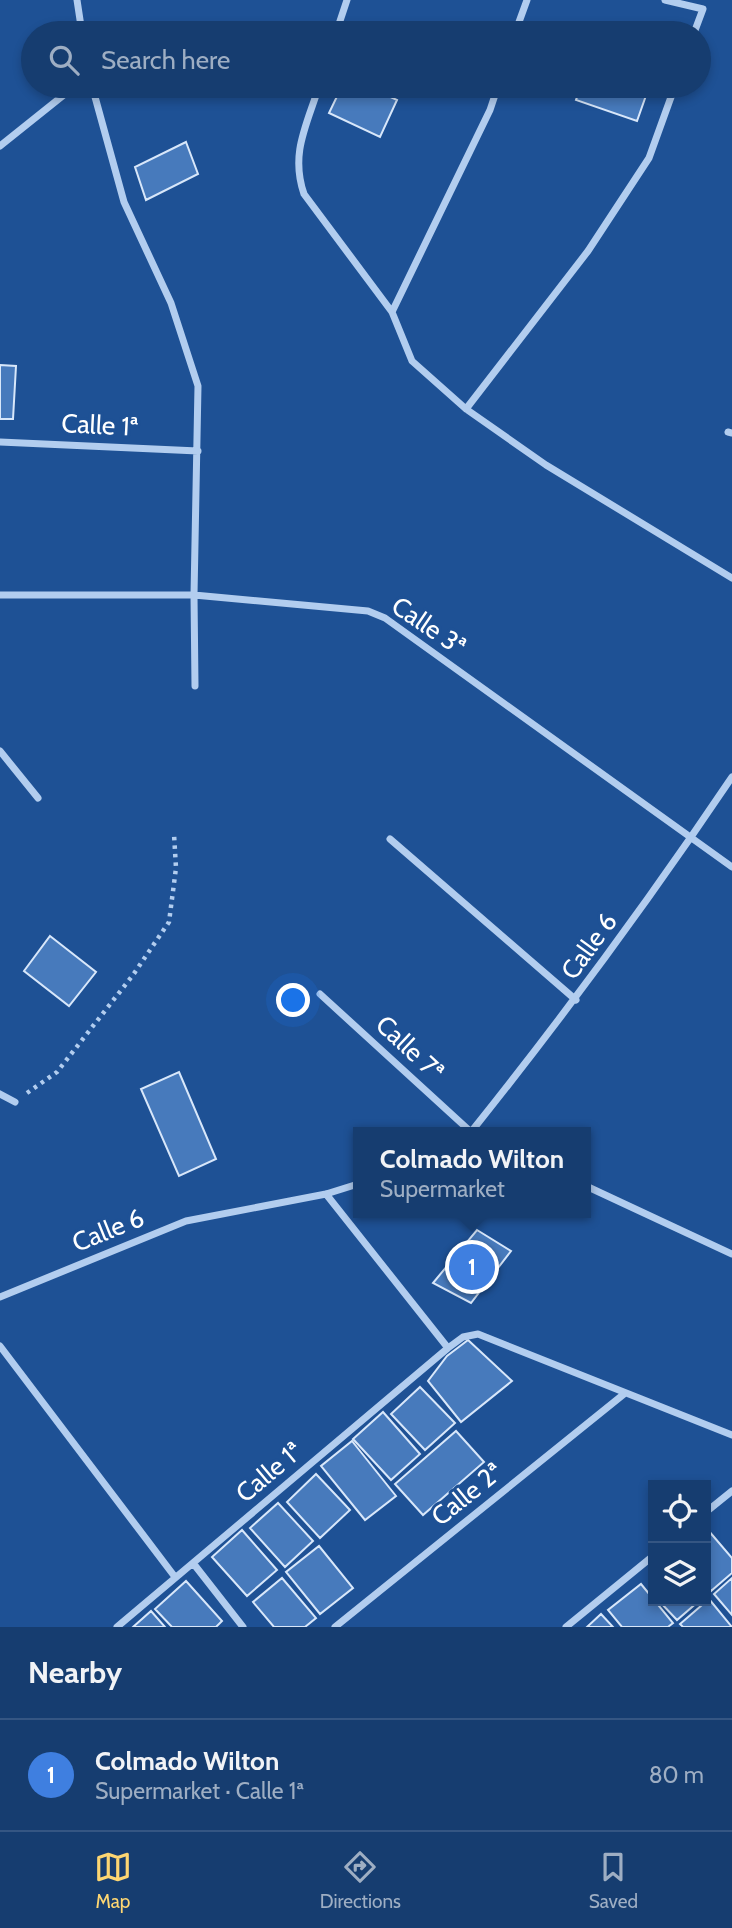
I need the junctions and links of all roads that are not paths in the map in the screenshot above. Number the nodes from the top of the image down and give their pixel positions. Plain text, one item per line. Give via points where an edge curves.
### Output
1 (77, 0) edge
2 (347, 0) edge
3 (527, 0) edge
4 (665, 0) edge
5 (80, 21) edge
6 (340, 21) edge
7 (519, 21) edge
8 (698, 21) edge
9 (60, 98) edge
10 (95, 98) edge
11 (315, 98) edge
12 (494, 98) edge
13 (671, 98) edge
14 (0, 146) edge
15 (392, 312) junction
16 (467, 409) junction
17 (0, 442) edge
18 (198, 451) junction
19 (732, 578) edge
20 (0, 595) edge
21 (194, 595) junction
22 (195, 686) dead end
23 (0, 751) edge
24 (732, 777) edge
25 (38, 798) dead end
26 (691, 838) junction
27 (390, 839) dead end
28 (732, 867) edge
29 (320, 994) dead end
30 (576, 1000) junction
31 (0, 1094) edge
32 (15, 1102) road end
33 (466, 1127) edge
34 (475, 1127) edge
35 (353, 1186) edge
36 (591, 1188) edge
37 (326, 1194) junction
38 (732, 1254) edge
39 (0, 1297) edge
40 (0, 1346) edge
41 (448, 1348) junction
42 (624, 1394) junction
43 (732, 1435) edge
44 (732, 1491) edge
45 (711, 1509) edge
46 (648, 1560) edge
47 (193, 1563) junction
48 (175, 1577) junction
49 (117, 1627) edge
50 (243, 1627) edge
51 (335, 1627) edge
52 (566, 1627) edge

1 - 5 street
2 - 6 street
3 - 7 street
4 - 8 street via 703,9
9 - 14 street
10 - 18 street via 124,202 171,303 198,386
11 - 15 street via 297,153 304,194
12 - 15 street
13 - 16 street via 649,158 588,251
15 - 16 street via 412,361
16 - 19 street via 546,465
17 - 18 street, Calle 1ª
18 - 21 street
20 - 21 street, Calle 3ª
21 - 22 street
21 - 26 street, Calle 3ª via 351,608 385,618
23 - 25 street
24 - 26 street, Calle 6
26 - 28 street, Calle 3ª
26 - 30 street, Calle 6
27 - 30 street
29 - 33 street, Calle 7ª
30 - 34 street, Calle 6
31 - 32 street
35 - 37 street, Calle 6
36 - 38 street
37 - 39 street, Calle 6 via 186,1221
37 - 41 street
40 - 48 street
41 - 42 street, Calle 1ª via 463,1337 478,1334
41 - 47 street, Calle 1ª
42 - 43 street, Calle 1ª
42 - 51 street, Calle 2ª
44 - 45 street
46 - 52 street
47 - 48 street, Calle 1ª
47 - 50 street
48 - 49 street, Calle 1ª

